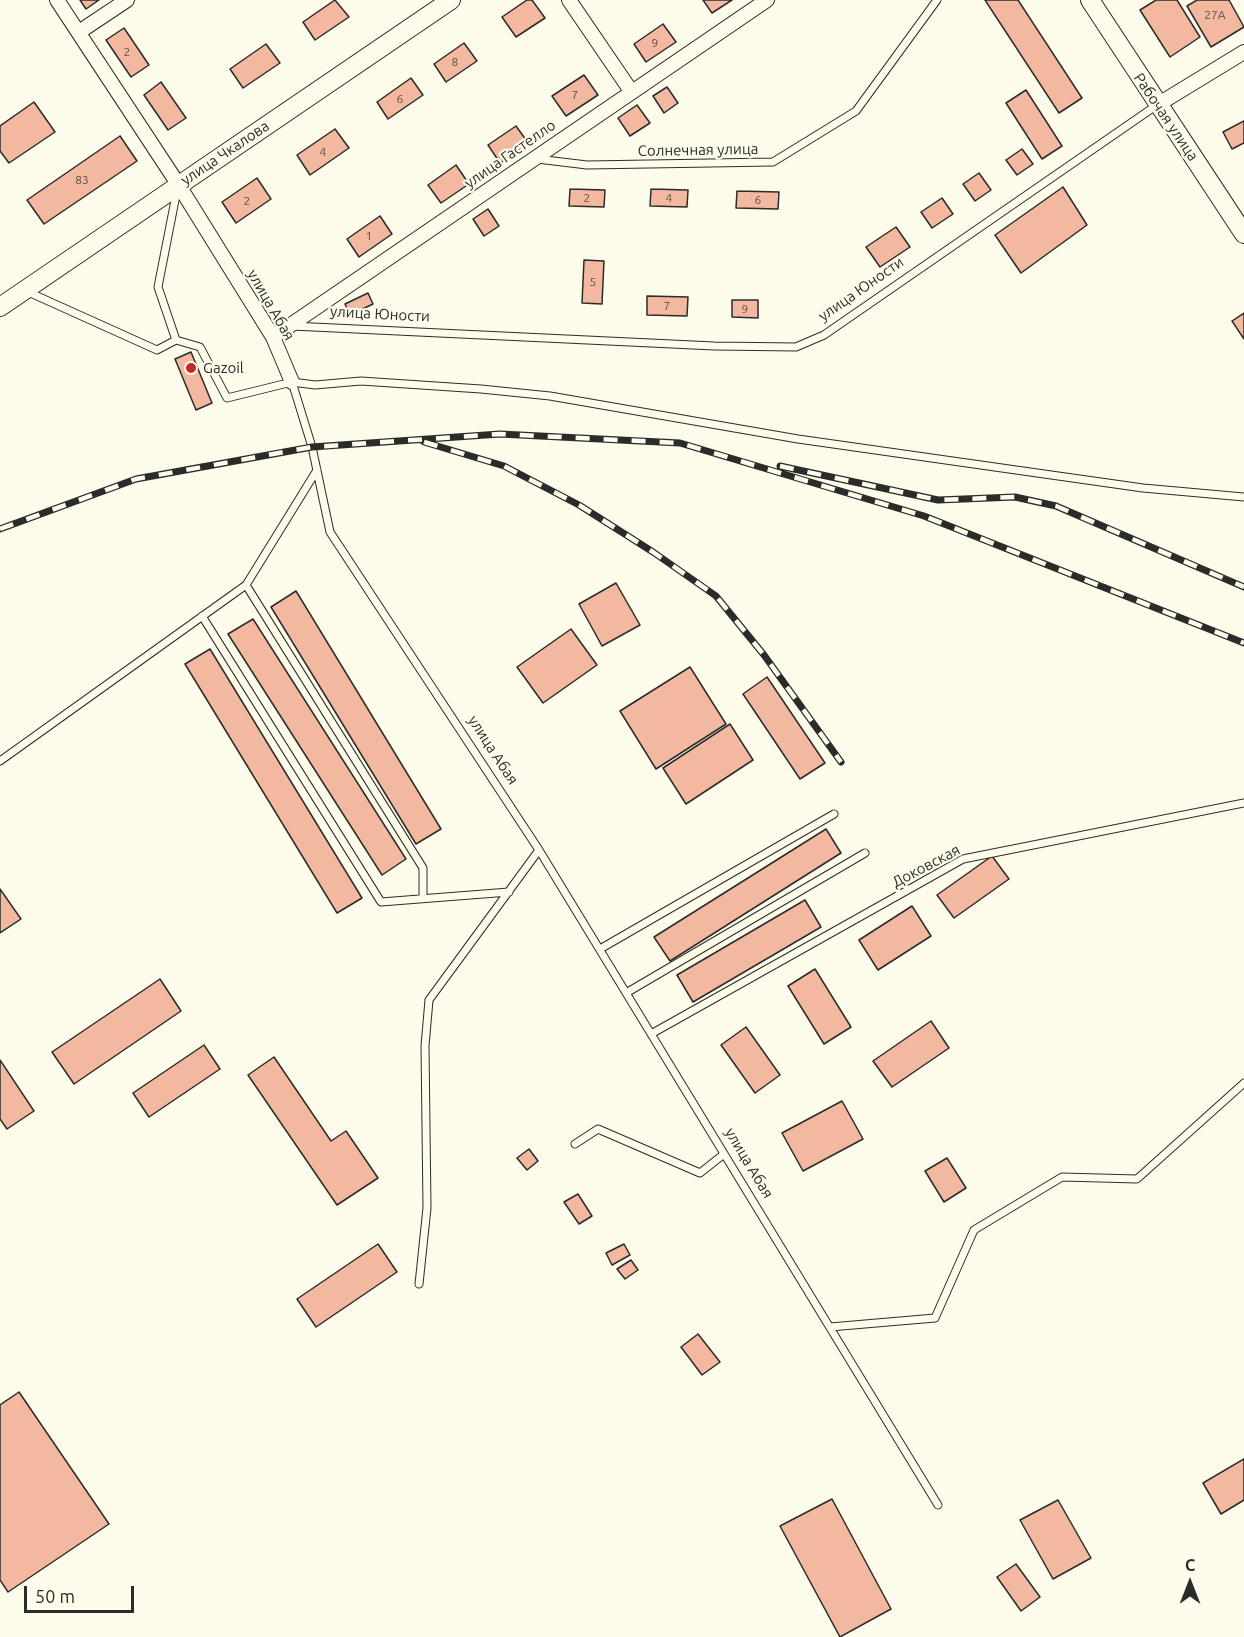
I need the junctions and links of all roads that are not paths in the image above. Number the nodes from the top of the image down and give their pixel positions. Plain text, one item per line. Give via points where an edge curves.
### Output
1 (57, 0) edge
2 (127, 0) edge
3 (451, 0) edge
4 (570, 0) edge
5 (767, 0) edge
6 (937, 0) edge
7 (1090, 0) edge
8 (79, 32) junction
9 (1244, 52) edge
10 (631, 91) junction
11 (1157, 105) junction
12 (533, 158) junction
13 (178, 184) junction
14 (1244, 234) edge
15 (24, 290) junction
16 (0, 307) edge
17 (289, 326) junction
18 (273, 337) junction
19 (176, 340) junction
20 (292, 382) junction
21 (317, 470) junction
22 (1244, 497) edge
23 (246, 585) junction
24 (202, 616) junction
25 (0, 761) edge
26 (1244, 803) edge
27 (834, 814) dead end
28 (539, 850) junction
29 (865, 853) dead end
30 (508, 892) junction
31 (423, 898) junction
32 (600, 949) junction
33 (626, 993) junction
34 (651, 1034) junction
35 (1244, 1083) edge
36 (574, 1144) dead end
37 (724, 1154) junction
38 (418, 1284) dead end
39 (830, 1327) junction
40 (938, 1505) dead end

1 - 8 street, улица Абая
2 - 8 street
3 - 13 main road, улица Чкалова
4 - 10 street
5 - 10 street, улица Гастелло
6 - 12 lane, Солнечная улица via 856,111 773,162 587,165
7 - 11 main road, Рабочая улица
8 - 13 street, улица Абая
9 - 11 street, улица Юности
10 - 12 street, улица Гастелло
11 - 14 main road, Рабочая улица
11 - 17 lane, улица Юности via 824,335 796,347
12 - 17 street, улица Гастелло
13 - 15 main road, улица Чкалова
13 - 18 street, улица Абая
13 - 19 lane via 158,287
15 - 16 main road, улица Чкалова
15 - 19 lane via 157,350
17 - 18 street, улица Гастелло
18 - 20 street, улица Абая
19 - 20 lane via 200,347 227,398
20 - 21 lane, улица Абая
20 - 22 lane via 415,383 550,396 798,439 1143,488
21 - 23 lane
21 - 28 lane, улица Абая via 330,532
23 - 24 lane
23 - 31 lane via 423,868
24 - 25 lane
24 - 31 lane via 381,902
26 - 34 lane, Доковская via 963,859
27 - 32 lane
28 - 30 lane
28 - 32 lane, улица Абая
29 - 33 lane
30 - 31 lane
30 - 38 lane via 429,1000 424,1046 427,1208
32 - 33 lane, улица Абая
33 - 34 lane, улица Абая
34 - 37 lane, улица Абая
35 - 39 lane via 1137,1179 1062,1177 974,1230 935,1318
36 - 37 lane via 598,1129 700,1173
37 - 39 lane, улица Абая
39 - 40 lane, улица Абая

